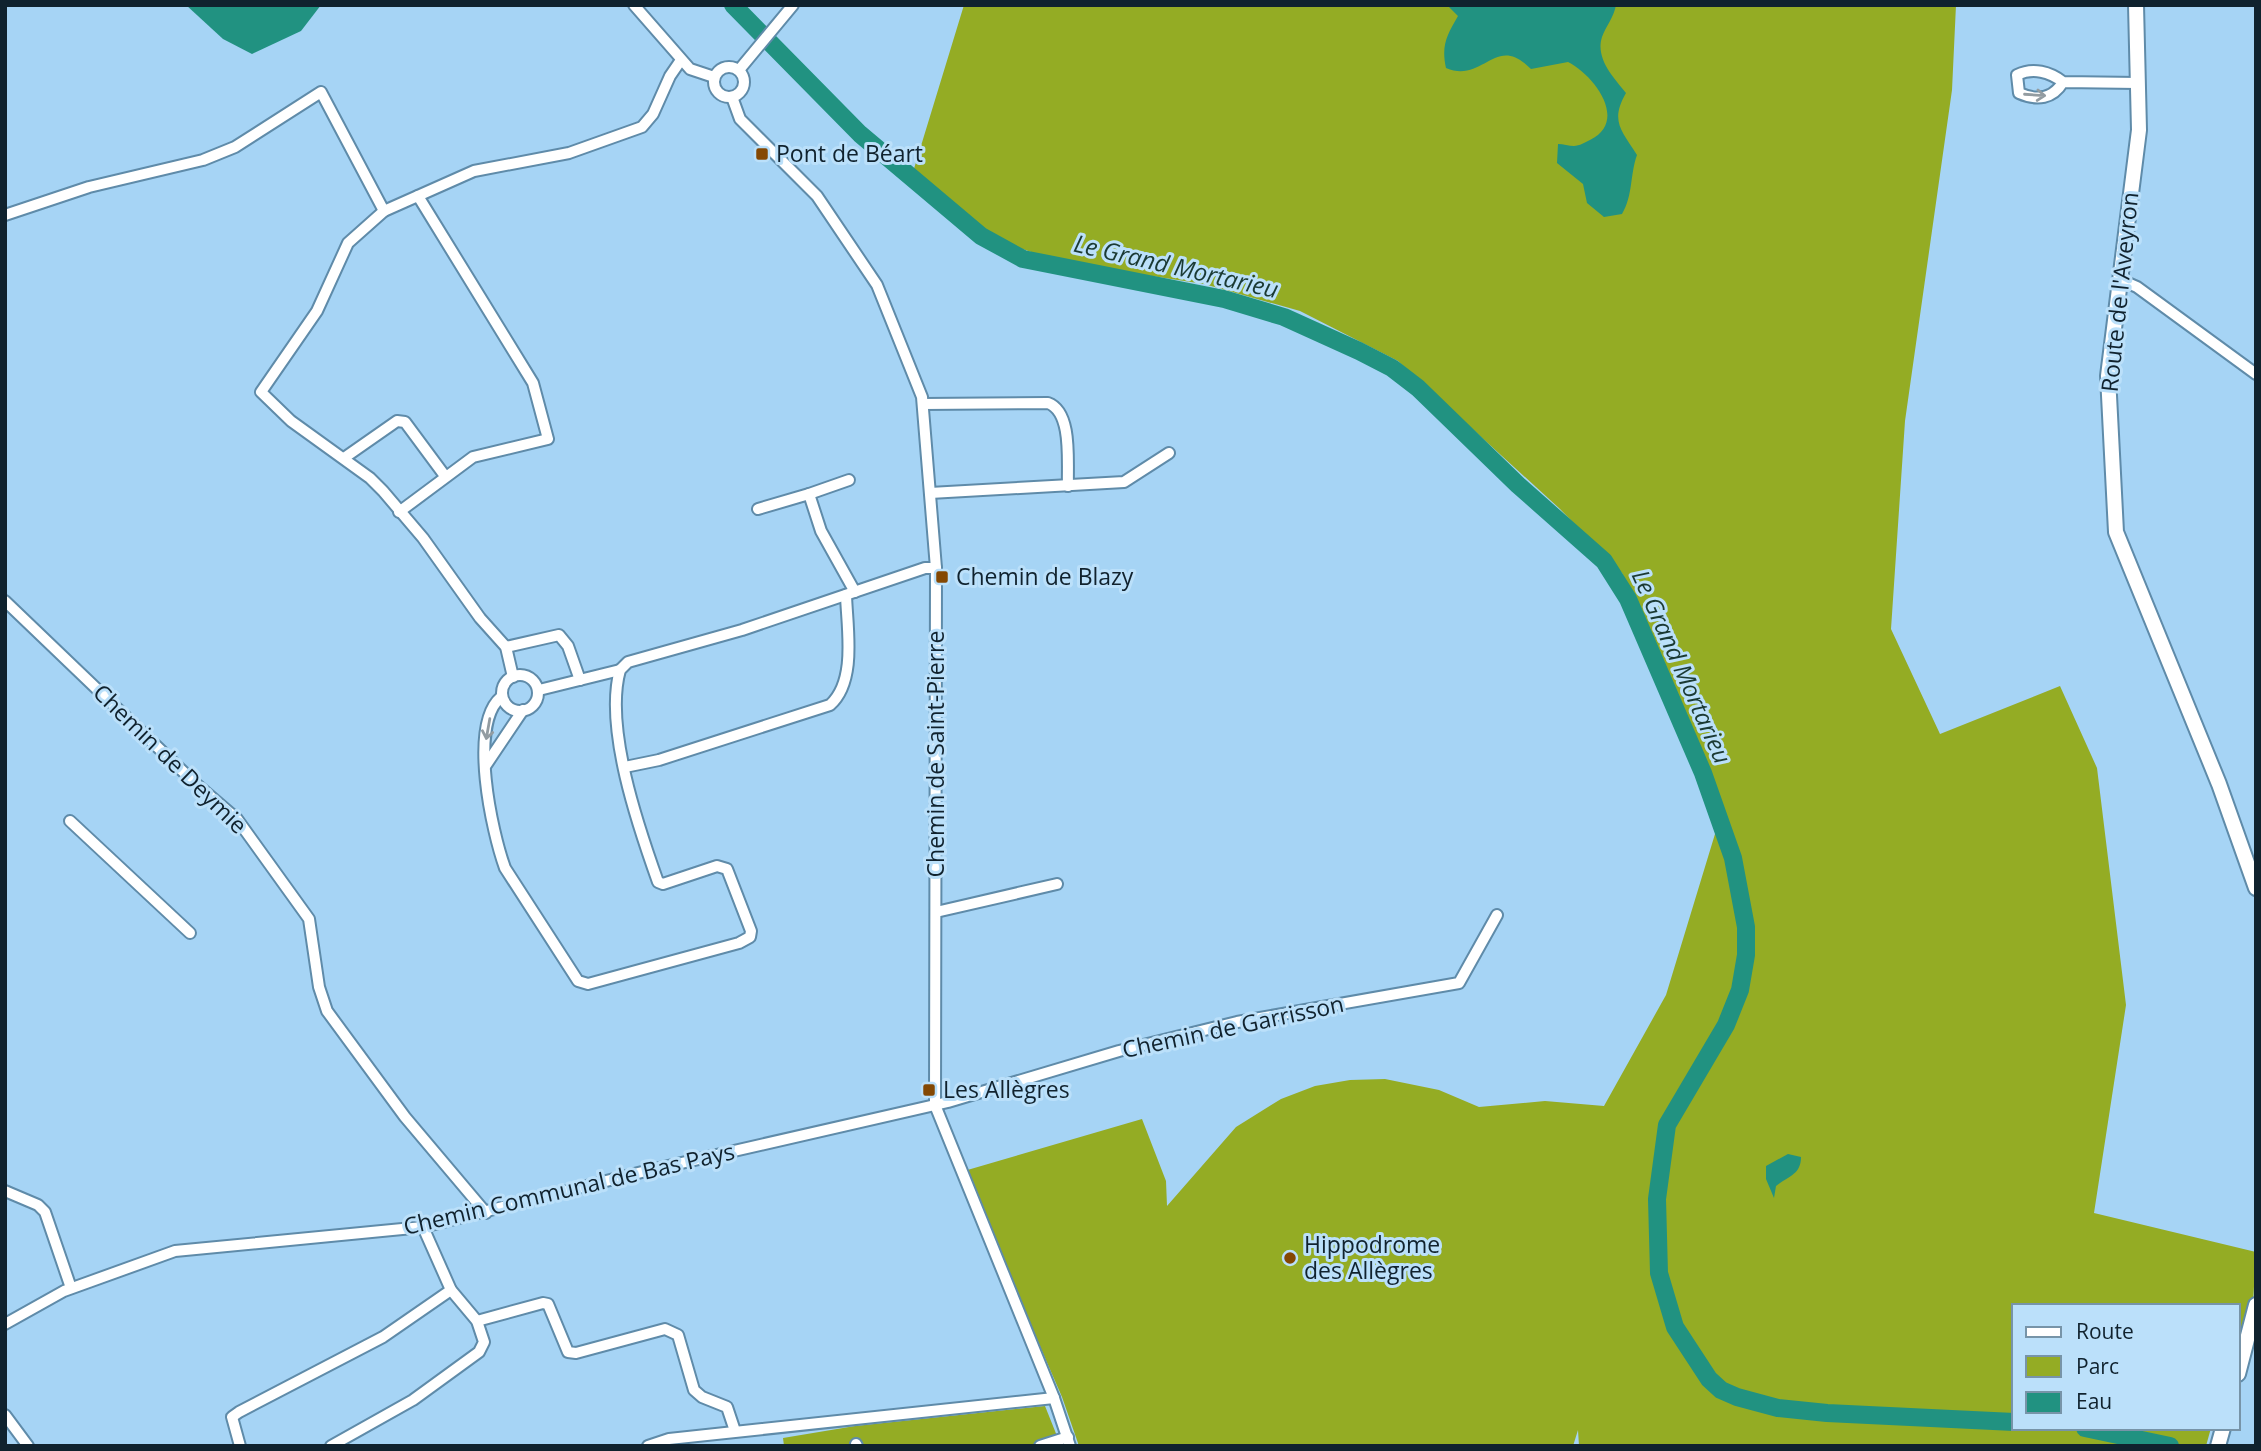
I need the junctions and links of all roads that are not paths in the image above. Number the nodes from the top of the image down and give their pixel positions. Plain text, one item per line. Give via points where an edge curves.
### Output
1 (634, 5) edge
2 (793, 5) edge
3 (2136, 5) edge
4 (681, 60) junction
5 (739, 70) junction
6 (715, 77) junction
7 (2063, 82) dead end
8 (2138, 83) junction
9 (733, 97) junction
10 (418, 196) junction
11 (384, 211) junction
12 (5, 215) edge
13 (2121, 280) junction
14 (2256, 374) edge
15 (923, 404) junction
16 (1169, 453) dead end
17 (344, 458) junction
18 (445, 476) junction
19 (849, 480) dead end
20 (1068, 486) junction
21 (930, 493) junction
22 (809, 494) junction
23 (758, 509) dead end
24 (399, 512) junction
25 (936, 568) junction
26 (850, 594) junction
27 (5, 601) edge
28 (506, 647) junction
29 (624, 666) junction
30 (513, 677) junction
31 (580, 680) junction
32 (539, 690) junction
33 (501, 697) junction
34 (523, 710) junction
35 (486, 765) junction
36 (625, 767) junction
37 (70, 821) dead end
38 (1057, 884) dead end
39 (2256, 888) edge
40 (936, 912) junction
41 (1497, 915) dead end
42 (190, 933) dead end
43 (935, 1105) junction
44 (5, 1191) edge
45 (486, 1213) junction
46 (424, 1227) junction
47 (71, 1288) junction
48 (451, 1290) junction
49 (2255, 1309) edge
50 (477, 1321) junction
51 (5, 1324) edge
52 (2240, 1366) edge
53 (1054, 1398) junction
54 (5, 1415) edge
55 (735, 1432) junction
56 (1069, 1441) edge
57 (236, 1444) edge
58 (27, 1446) edge
59 (331, 1446) edge
60 (648, 1446) edge
61 (1040, 1446) edge

1 - 4 street
2 - 5 street
3 - 8 street, Route de l'Aveyron
4 - 6 street via 698,74
4 - 10 street via 642,127 569,153 474,171
5 - 6 street via 725,67
5 - 9 street via 744,88
6 - 9 street via 716,91
7 - 8 street
8 - 13 street, Route de l'Aveyron via 2138,130
9 - 15 street, Chemin de Saint-Pierre via 740,119 817,196 877,285
10 - 11 street
10 - 18 street via 533,383 548,439 473,457
11 - 12 street via 321,92 235,147 203,160 89,187
11 - 17 street via 348,243 317,311 261,392 291,421
13 - 14 street
13 - 39 street, Route de l'Aveyron via 2108,376 2116,532 2219,784
15 - 20 street via 1056,406 1066,444
15 - 21 street, Chemin de Saint-Pierre
16 - 20 street via 1124,482
17 - 18 street via 397,421 405,422
17 - 24 street via 370,478
18 - 24 street
19 - 22 street
20 - 21 street
21 - 25 street, Chemin de Saint-Pierre
22 - 23 street
22 - 26 street
24 - 28 street
25 - 26 street
25 - 40 street, Chemin de Saint-Pierre
26 - 29 street
26 - 36 street via 846,681 830,705
27 - 45 street, Chemin de Deymie via 237,819 309,919 327,1011 405,1117
28 - 30 street
28 - 31 street via 559,635 568,646
29 - 31 street
29 - 36 street via 616,706
30 - 32 street via 529,677
30 - 33 street
31 - 32 street
32 - 34 street
33 - 34 street via 511,710
33 -> 35 street via 488,728
34 - 35 street
35 - 36 street via 487,794 505,868 578,981 587,984 750,937 727,869 718,866 658,882 635,819
37 - 42 street
38 - 40 street
40 - 43 street, Chemin de Saint-Pierre
41 - 43 street, Chemin de Garrisson via 1459,983 1237,1022
43 - 45 street, Chemin Communal de Bas Pays
43 - 53 street, Chemin de Saint-Pierre
44 - 47 street via 45,1212
45 - 46 street, Chemin Communal de Bas Pays
46 - 47 street, Chemin Communal de Bas Pays via 175,1251
46 - 48 street
47 - 51 street, Chemin Communal de Bas Pays
48 - 50 street
48 - 57 street via 383,1338 232,1417
49 - 52 street
50 - 55 street via 548,1304 562,1345 576,1353 673,1330 694,1390 727,1407
50 - 59 street via 484,1342 478,1352 413,1400
53 - 55 street
53 - 56 street, Chemin de Saint-Pierre
54 - 58 street
55 - 60 street via 669,1438
56 - 61 street

